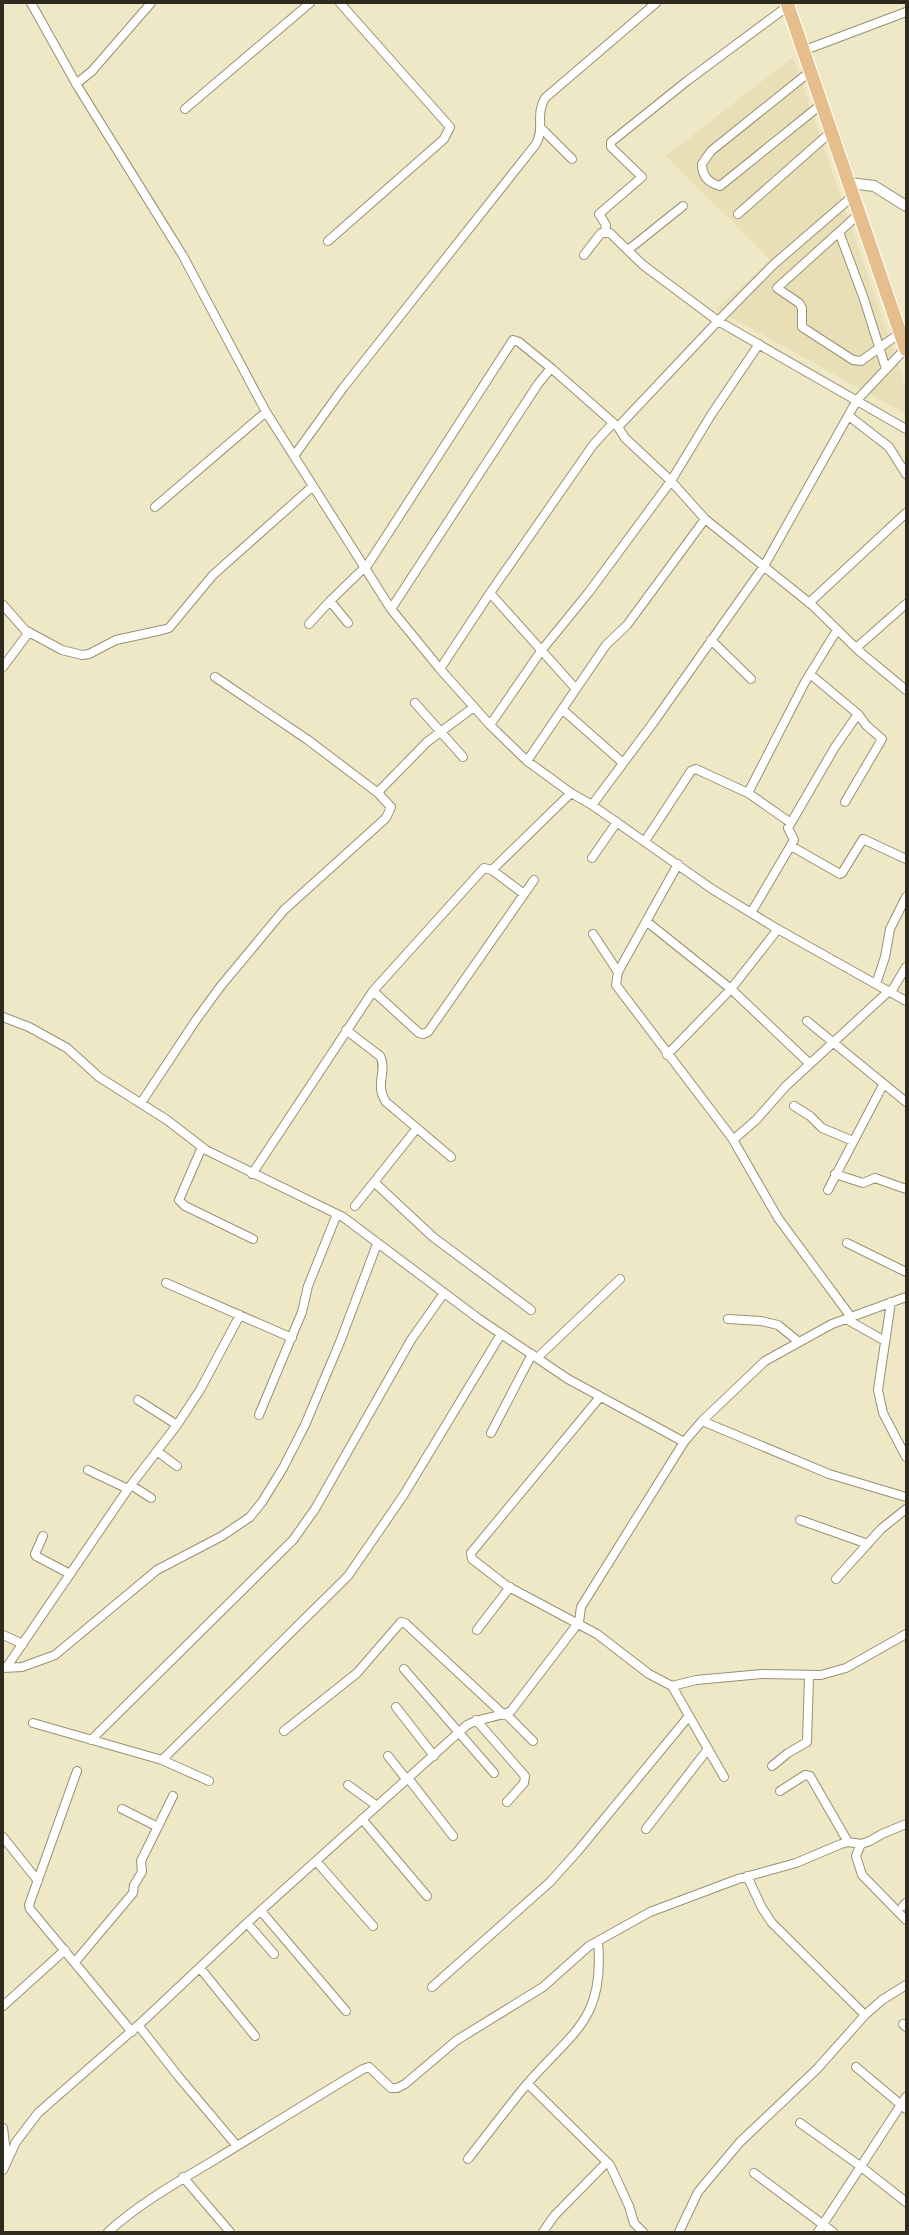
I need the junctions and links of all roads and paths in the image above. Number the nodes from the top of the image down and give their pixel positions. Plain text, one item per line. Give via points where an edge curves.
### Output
1 (31, 3) edge
2 (151, 3) edge
3 (310, 3) edge
4 (340, 3) edge
5 (656, 3) edge
6 (788, 4) edge
7 (906, 12) edge
8 (805, 50) junction
9 (812, 70) junction
10 (76, 84) junction
11 (823, 103) junction
12 (185, 109) dead end
13 (541, 128) junction
14 (832, 131) junction
15 (572, 159) dead end
16 (850, 183) junction
17 (854, 196) junction
18 (684, 206) dead end
19 (906, 206) edge
20 (860, 213) junction
21 (738, 214) dead end
22 (605, 232) junction
23 (839, 232) junction
24 (328, 241) dead end
25 (628, 250) junction
26 (584, 255) dead end
27 (718, 321) junction
28 (904, 343) edge
29 (759, 344) junction
30 (880, 349) junction
31 (551, 368) junction
32 (886, 369) junction
33 (857, 400) junction
34 (266, 412) junction
35 (848, 416) junction
36 (615, 425) junction
37 (906, 429) edge
38 (294, 456) junction
39 (906, 474) edge
40 (671, 481) junction
41 (313, 486) junction
42 (156, 507) dead end
43 (906, 513) edge
44 (705, 519) junction
45 (764, 566) junction
46 (364, 569) junction
47 (490, 593) junction
48 (330, 601) junction
49 (809, 603) junction
50 (906, 604) edge
51 (3, 605) edge
52 (391, 608) junction
53 (348, 623) dead end
54 (309, 624) dead end
55 (837, 630) junction
56 (29, 632) junction
57 (711, 640) junction
58 (856, 648) junction
59 (541, 652) junction
60 (3, 668) edge
61 (440, 669) junction
62 (810, 674) junction
63 (215, 677) dead end
64 (751, 679) dead end
65 (576, 689) junction
66 (906, 690) edge
67 (415, 703) dead end
68 (474, 707) junction
69 (563, 710) junction
70 (858, 714) junction
71 (490, 725) junction
72 (440, 732) junction
73 (463, 757) dead end
74 (527, 761) junction
75 (623, 763) junction
76 (378, 793) junction
77 (571, 793) junction
78 (748, 793) junction
79 (845, 802) dead end
80 (592, 805) junction
81 (617, 822) junction
82 (791, 823) junction
83 (645, 841) junction
84 (791, 846) junction
85 (592, 858) dead end
86 (906, 859) edge
87 (678, 864) junction
88 (492, 870) junction
89 (534, 880) dead end
90 (524, 894) junction
91 (906, 897) edge
92 (751, 913) junction
93 (646, 921) junction
94 (778, 929) junction
95 (594, 934) dead end
96 (906, 967) edge
97 (618, 972) junction
98 (876, 984) junction
99 (731, 989) junction
100 (373, 991) junction
101 (890, 991) junction
102 (906, 1001) edge
103 (3, 1017) edge
104 (808, 1021) dead end
105 (346, 1030) junction
106 (833, 1043) junction
107 (667, 1054) junction
108 (810, 1064) junction
109 (883, 1085) junction
110 (906, 1102) edge
111 (142, 1103) junction
112 (794, 1106) dead end
113 (417, 1128) junction
114 (734, 1140) junction
115 (853, 1141) junction
116 (202, 1147) junction
117 (451, 1157) dead end
118 (252, 1174) junction
119 (835, 1174) junction
120 (374, 1182) junction
121 (906, 1189) edge
122 (828, 1190) dead end
123 (355, 1206) dead end
124 (337, 1214) junction
125 (253, 1239) dead end
126 (846, 1243) dead end
127 (378, 1244) junction
128 (906, 1272) edge
129 (620, 1279) dead end
130 (166, 1283) dead end
131 (444, 1293) junction
132 (906, 1297) edge
133 (891, 1302) junction
134 (531, 1310) dead end
135 (240, 1315) junction
136 (848, 1318) junction
137 (728, 1319) dead end
138 (501, 1334) junction
139 (292, 1338) junction
140 (884, 1341) junction
141 (799, 1342) junction
142 (534, 1356) junction
143 (600, 1397) junction
144 (138, 1400) dead end
145 (259, 1415) dead end
146 (702, 1420) junction
147 (177, 1425) junction
148 (491, 1433) dead end
149 (684, 1442) junction
150 (158, 1452) junction
151 (906, 1457) edge
152 (177, 1466) dead end
153 (88, 1470) dead end
154 (130, 1487) junction
155 (906, 1497) edge
156 (151, 1498) dead end
157 (906, 1509) edge
158 (800, 1520) dead end
159 (43, 1536) dead end
160 (868, 1544) junction
161 (70, 1574) junction
162 (836, 1579) dead end
163 (510, 1587) junction
164 (579, 1622) junction
165 (477, 1630) dead end
166 (3, 1635) edge
167 (904, 1639) edge
168 (22, 1644) junction
169 (5, 1668) edge
170 (404, 1669) dead end
171 (809, 1676) junction
172 (672, 1686) junction
173 (396, 1707) dead end
174 (505, 1714) junction
175 (689, 1716) junction
176 (476, 1720) junction
177 (33, 1724) dead end
178 (284, 1731) dead end
179 (458, 1733) junction
180 (91, 1740) junction
181 (533, 1741) dead end
182 (708, 1749) junction
183 (388, 1756) dead end
184 (434, 1756) junction
185 (162, 1760) junction
186 (772, 1766) dead end
187 (77, 1771) dead end
188 (494, 1773) dead end
189 (724, 1777) dead end
190 (407, 1779) junction
191 (209, 1781) dead end
192 (348, 1786) dead end
193 (780, 1791) dead end
194 (173, 1796) dead end
195 (507, 1802) dead end
196 (377, 1806) junction
197 (122, 1809) dead end
198 (362, 1819) junction
199 (906, 1824) edge
200 (158, 1826) junction
201 (646, 1829) dead end
202 (453, 1836) dead end
203 (3, 1837) edge
204 (848, 1842) junction
205 (861, 1844) junction
206 (316, 1861) junction
207 (747, 1876) junction
208 (38, 1881) junction
209 (427, 1896) dead end
210 (261, 1911) junction
211 (906, 1920) edge
212 (248, 1923) junction
213 (373, 1926) dead end
214 (598, 1941) junction
215 (65, 1950) junction
216 (274, 1954) dead end
217 (75, 1962) junction
218 (200, 1968) junction
219 (906, 1984) edge
220 (432, 1986) dead end
221 (3, 2006) edge
222 (346, 2011) dead end
223 (861, 2011) dead end
224 (139, 2026) junction
225 (132, 2032) junction
226 (255, 2036) dead end
227 (856, 2067) dead end
228 (528, 2084) junction
229 (906, 2097) edge
230 (904, 2107) edge
231 (800, 2123) dead end
232 (3, 2128) edge
233 (236, 2146) junction
234 (468, 2159) dead end
235 (7, 2162) junction
236 (607, 2162) junction
237 (860, 2166) junction
238 (3, 2170) edge
239 (754, 2173) dead end
240 (183, 2177) junction
241 (906, 2202) edge
242 (824, 2225) junction
243 (108, 2232) edge
244 (230, 2232) edge
245 (543, 2232) edge
246 (643, 2232) edge
247 (680, 2232) edge
248 (818, 2232) edge
249 (833, 2232) edge

1 - 10 street
2 - 10 street via 92,71
3 - 12 street
4 - 24 street via 450,127 444,139
5 - 13 street via 545,98 539,114
6 - 8 main road
6 - 22 street via 611,142 611,147 642,177 599,214 606,225
7 - 8 street
8 - 9 main road
9 - 11 main road
9 - 11 street via 711,152 702,164 705,175 712,184 720,186
10 - 34 street via 183,256
11 - 14 main road
13 - 15 street
13 - 38 street via 541,135 536,144 343,388
14 - 16 main road
14 - 21 street
16 - 17 main road
16 - 19 street via 874,186
17 - 20 main road
17 - 27 street via 773,265
18 - 25 street
20 - 23 street
20 - 28 main road
22 - 25 street via 610,233
22 - 26 street via 601,233
23 - 30 street
23 - 30 street via 777,288 799,303 802,308 802,326 853,360 861,361
25 - 27 street via 643,265
27 - 29 street
27 - 36 street
28 - 30 street
28 - 32 street
29 - 33 street
29 - 40 street via 711,415
30 - 32 street
31 - 36 street
31 - 46 street via 514,340
31 - 52 street
32 - 33 street
33 - 35 street
33 - 37 street
34 - 38 street
34 - 42 street
35 - 39 street via 889,447
35 - 45 street
36 - 40 street via 625,438
36 - 47 street via 593,445
38 - 41 street
40 - 44 street
40 - 59 street
41 - 46 street
41 - 56 street via 213,575 169,628 116,640 82,655 62,650
43 - 49 street
44 - 45 street
44 - 65 street via 627,625 606,645
45 - 49 street
45 - 57 street
46 - 48 street
46 - 52 street
47 - 59 street
47 - 61 street
48 - 53 street
48 - 54 street
49 - 55 street
50 - 58 street
51 - 56 street
52 - 61 street
55 - 58 street
55 - 62 street
56 - 60 street
57 - 64 street
57 - 75 street
58 - 66 street
59 - 65 street
59 - 71 street
61 - 68 street
62 - 70 street
62 - 78 street
63 - 76 street via 308,740
65 - 69 street
67 - 72 street
68 - 71 street
68 - 72 street
69 - 74 street
69 - 75 street
70 - 79 street via 882,739
70 - 82 street via 834,747
71 - 74 street
72 - 73 street
72 - 76 street
74 - 77 street
75 - 80 street
76 - 111 street via 390,807 386,818 284,910 220,987
77 - 80 street
77 - 88 street
78 - 82 street
78 - 83 street via 696,769 691,772
80 - 81 street
81 - 83 street
81 - 85 street
82 - 84 street via 788,831 794,840
83 - 87 street
84 - 86 street via 840,874 863,839
84 - 92 street
87 - 92 street
87 - 93 street
88 - 90 street
88 - 100 street via 484,868
89 - 90 street
90 - 100 street via 428,1032 419,1033
91 - 98 street via 890,929 885,957
92 - 94 street
93 - 97 street
93 - 99 street
94 - 98 street
94 - 99 street
95 - 97 street
96 - 101 street
97 - 107 street via 616,985
98 - 101 street
99 - 107 street
99 - 108 street
100 - 105 street
101 - 102 street
101 - 106 street
103 - 111 street via 29,1027 67,1048 99,1077
104 - 106 street
105 - 113 street via 380,1056 382,1096
105 - 118 street
106 - 108 street
106 - 109 street
107 - 114 street
108 - 114 street
109 - 110 street
109 - 115 street
111 - 116 street
112 - 115 street via 810,1116 822,1128
113 - 117 street
113 - 120 street
114 - 136 street via 778,1218
115 - 119 street
116 - 118 street
116 - 125 street via 179,1200 185,1206
118 - 124 street
119 - 121 street via 863,1183 875,1178
119 - 122 street
120 - 123 street
120 - 134 street via 433,1237
124 - 127 street
124 - 139 street via 308,1286
126 - 128 street via 888,1261
127 - 131 street
127 - 169 street via 305,1425 283,1468 250,1517 222,1536 157,1570 55,1655 22,1667
129 - 142 street
130 - 135 street
131 - 138 street
131 - 180 street via 408,1346 315,1510 293,1540
132 - 133 street
133 - 136 street
133 - 140 street
135 - 139 street
135 - 147 street via 200,1390
136 - 140 street
136 - 141 street
137 - 141 street via 778,1325
138 - 142 street
138 - 185 street via 403,1496 348,1576
139 - 145 street
140 - 151 street via 878,1390 883,1413
141 - 146 street via 765,1361
142 - 143 street
142 - 148 street
143 - 149 street
143 - 163 street via 471,1553 472,1559
144 - 147 street
146 - 149 street
146 - 155 street via 829,1474
147 - 150 street
149 - 164 street via 581,1607
150 - 152 street
150 - 154 street
153 - 154 street
154 - 156 street
154 - 161 street
157 - 160 street via 881,1529
158 - 160 street
159 - 161 street via 36,1556
160 - 162 street
161 - 168 street
163 - 164 street
163 - 165 street
164 - 172 street via 648,1674
164 - 174 street via 511,1711
166 - 168 street
167 - 171 street via 846,1668
168 - 169 street
170 - 179 street
171 - 172 street via 762,1674 696,1680
171 - 186 street via 807,1742
172 - 175 street
173 - 184 street
174 - 176 street
174 - 178 street via 401,1622 357,1673
174 - 181 street
175 - 182 street
175 - 220 street via 550,1882
176 - 179 street
176 - 195 street via 525,1776 524,1783
177 - 180 street
179 - 184 street
179 - 188 street
180 - 185 street
182 - 189 street
182 - 201 street
183 - 190 street
184 - 190 street
185 - 191 street
187 - 208 street
190 - 196 street
190 - 202 street
192 - 196 street
193 - 204 street via 805,1775 810,1776
194 - 200 street
196 - 198 street
197 - 200 street
198 - 206 street
198 - 209 street
199 - 205 street
200 - 217 street via 141,1861 142,1872 134,1885 133,1893
203 - 208 street
204 - 205 street
204 - 207 street via 796,1863
205 - 211 street via 856,1856 862,1875
206 - 210 street
206 - 213 street
207 - 214 street via 650,1912
207 - 223 street via 772,1923
208 - 215 street via 29,1905 30,1909
210 - 212 street
210 - 222 street
212 - 216 street
212 - 218 street
214 - 228 street via 600,1962 597,1994 587,2016 574,2035
214 - 233 street via 585,1949 543,1987 457,2040 398,2088 391,2088 369,2067 363,2069
215 - 217 street
215 - 221 street
217 - 225 street
218 - 224 street
218 - 226 street
219 - 247 street via 865,2015 817,2069 740,2142 698,2192
224 - 225 street
224 - 233 street
225 - 235 street via 38,2113 16,2142
227 - 230 street
228 - 234 street
228 - 236 street
229 - 230 street
230 - 237 street
231 - 237 street
232 - 235 street
233 - 240 street
235 - 238 street
236 - 245 street via 554,2216
236 - 246 street via 629,2206 634,2223
237 - 241 street
237 - 242 street
239 - 242 street
240 - 243 street via 130,2213
240 - 244 street
242 - 248 street
242 - 249 street

